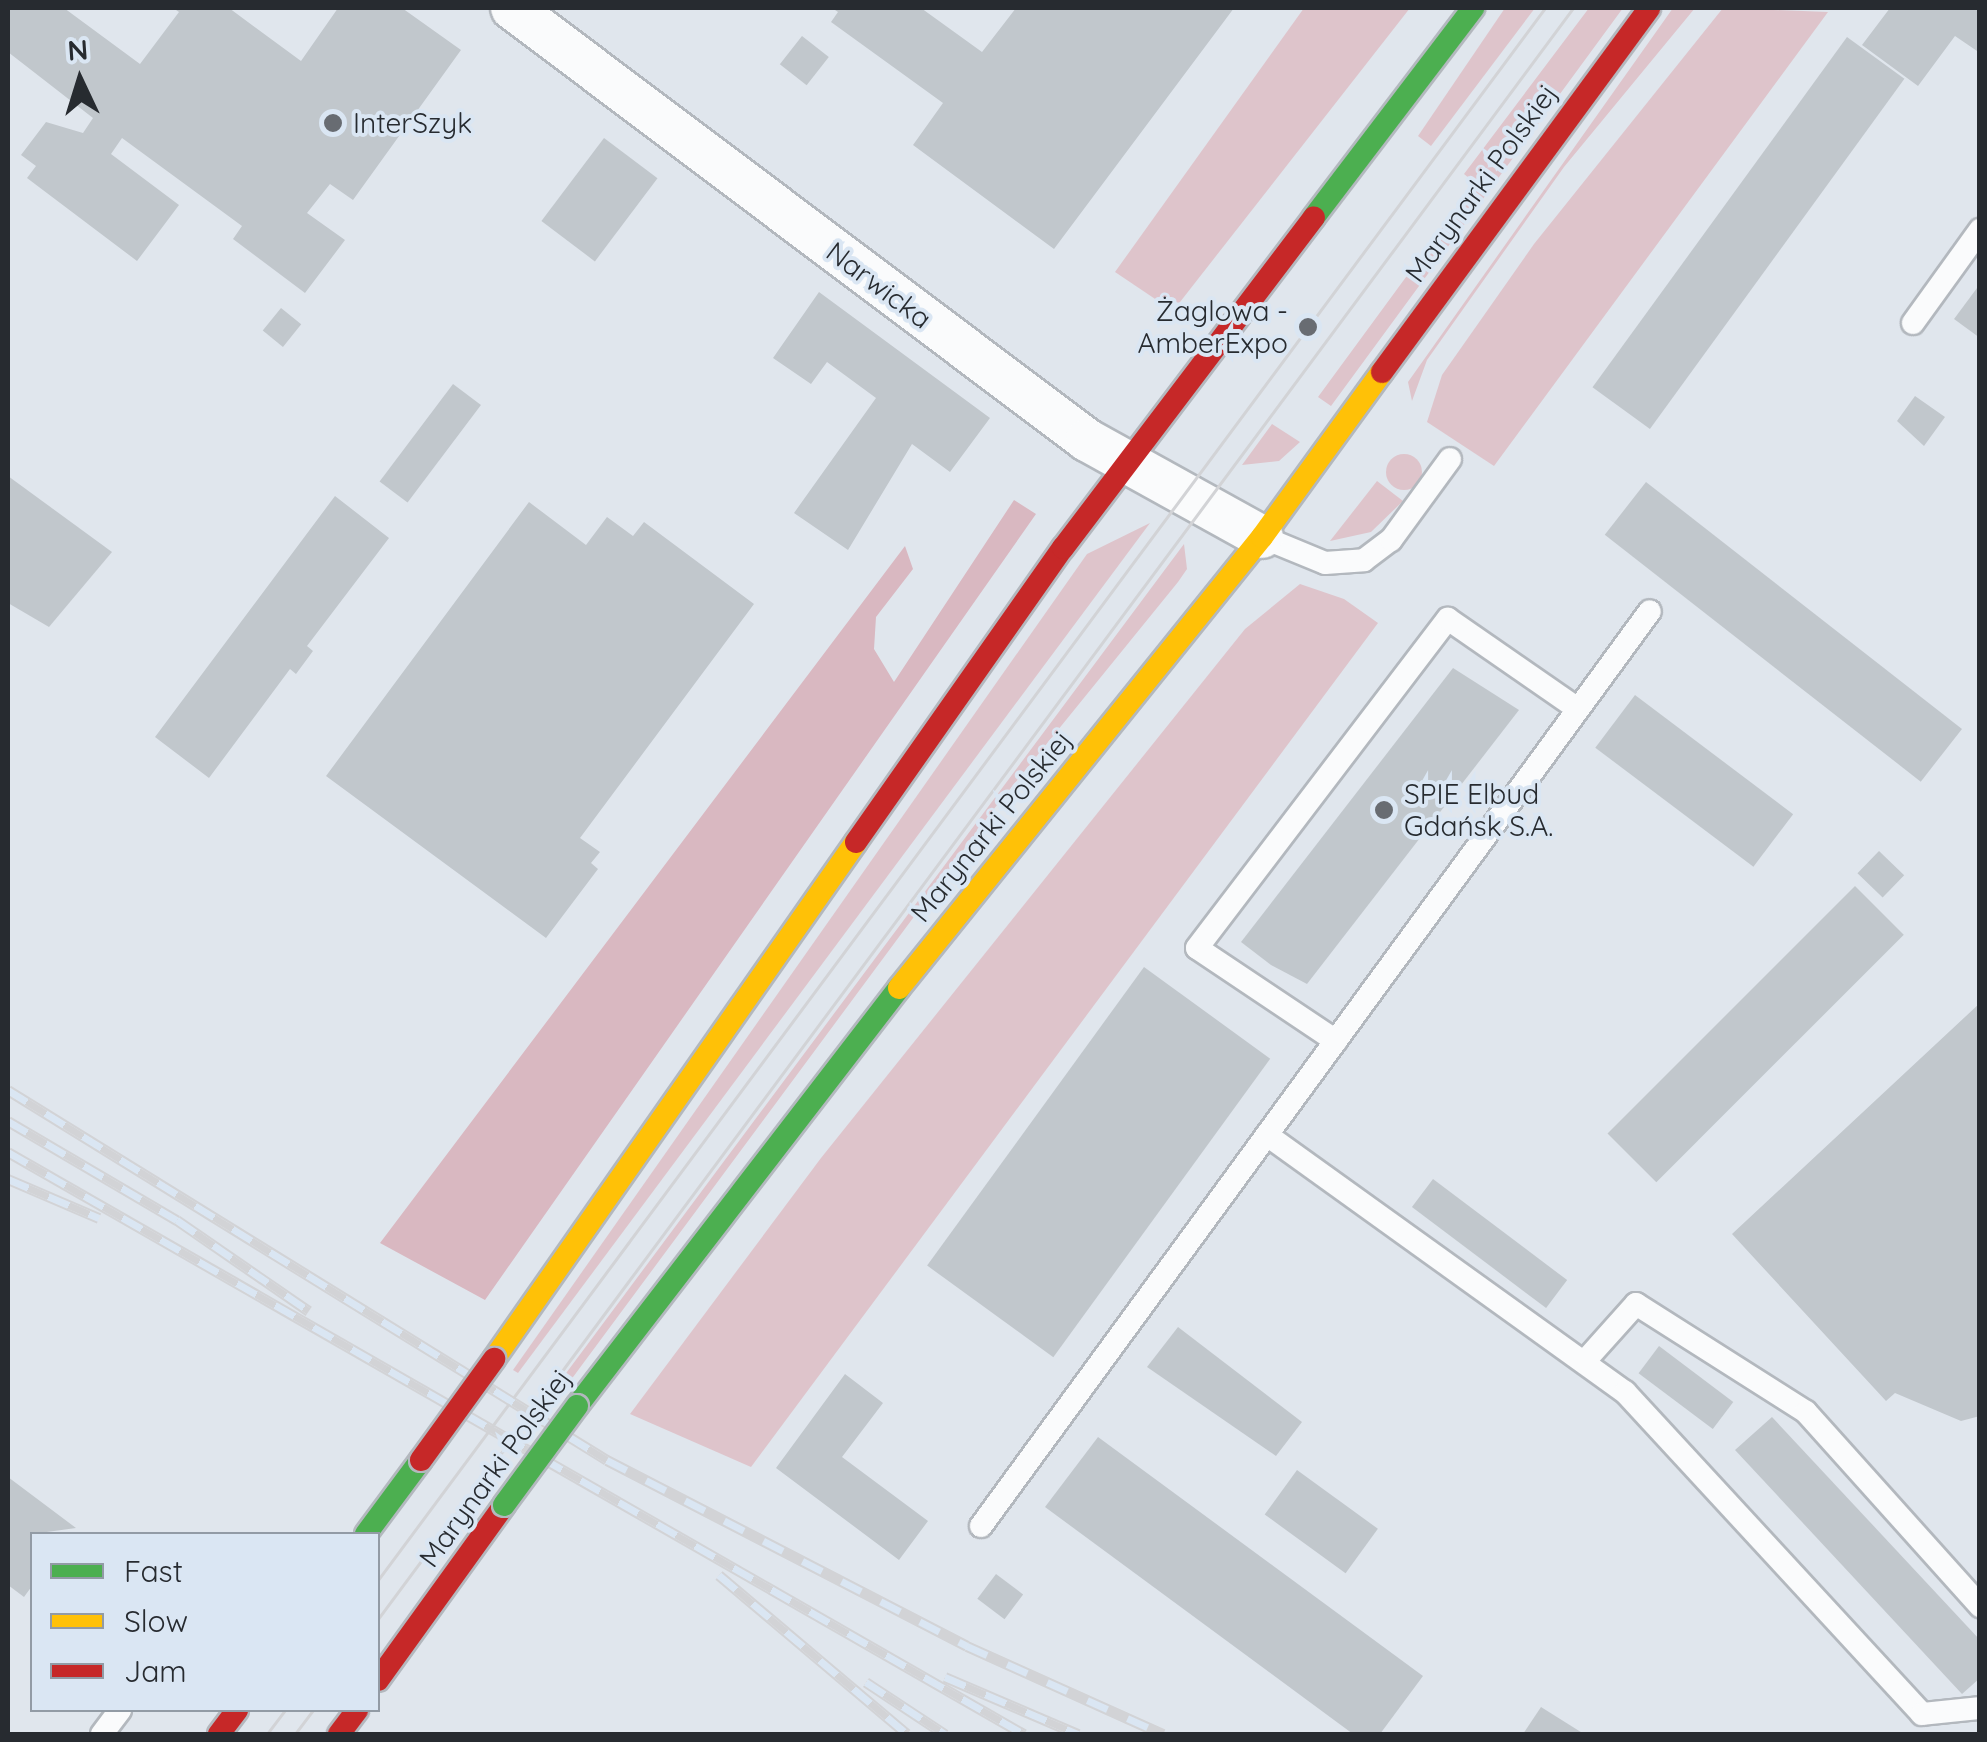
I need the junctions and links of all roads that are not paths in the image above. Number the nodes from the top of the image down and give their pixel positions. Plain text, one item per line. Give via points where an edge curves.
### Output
1 (512, 8) edge
2 (1473, 8) edge
3 (1649, 8) edge
4 (1980, 230) edge
5 (1913, 323) dead end
6 (1450, 459) dead end
7 (1125, 464) junction
8 (1262, 537) junction
9 (1650, 612) dead end
10 (1578, 709) junction
11 (1336, 1040) junction
12 (1267, 1135) junction
13 (1584, 1362) junction
14 (982, 1526) dead end
15 (367, 1532) edge
16 (1980, 1606) edge
17 (380, 1677) edge
18 (1980, 1708) edge
19 (118, 1712) edge
20 (236, 1712) edge
21 (356, 1712) edge
22 (102, 1734) edge
23 (219, 1734) edge
24 (339, 1734) edge

1 - 7 street, Narwicka
2 - 7 main road
3 - 8 main road, Marynarki Polskiej
4 - 5 lane
6 - 8 lane via 1384,548 1364,560 1325,563
7 - 8 street, Narwicka
7 - 15 main road, bridge
8 - 17 main road, Marynarki Polskiej, bridge via 798,1115
9 - 10 lane
10 - 11 lane
10 - 11 lane via 1448,619 1197,948
11 - 12 lane
12 - 13 lane
12 - 14 lane
13 - 16 lane via 1636,1304 1806,1412
13 - 18 lane via 1625,1392 1922,1714
19 - 22 lane
20 - 23 main road
21 - 24 main road

